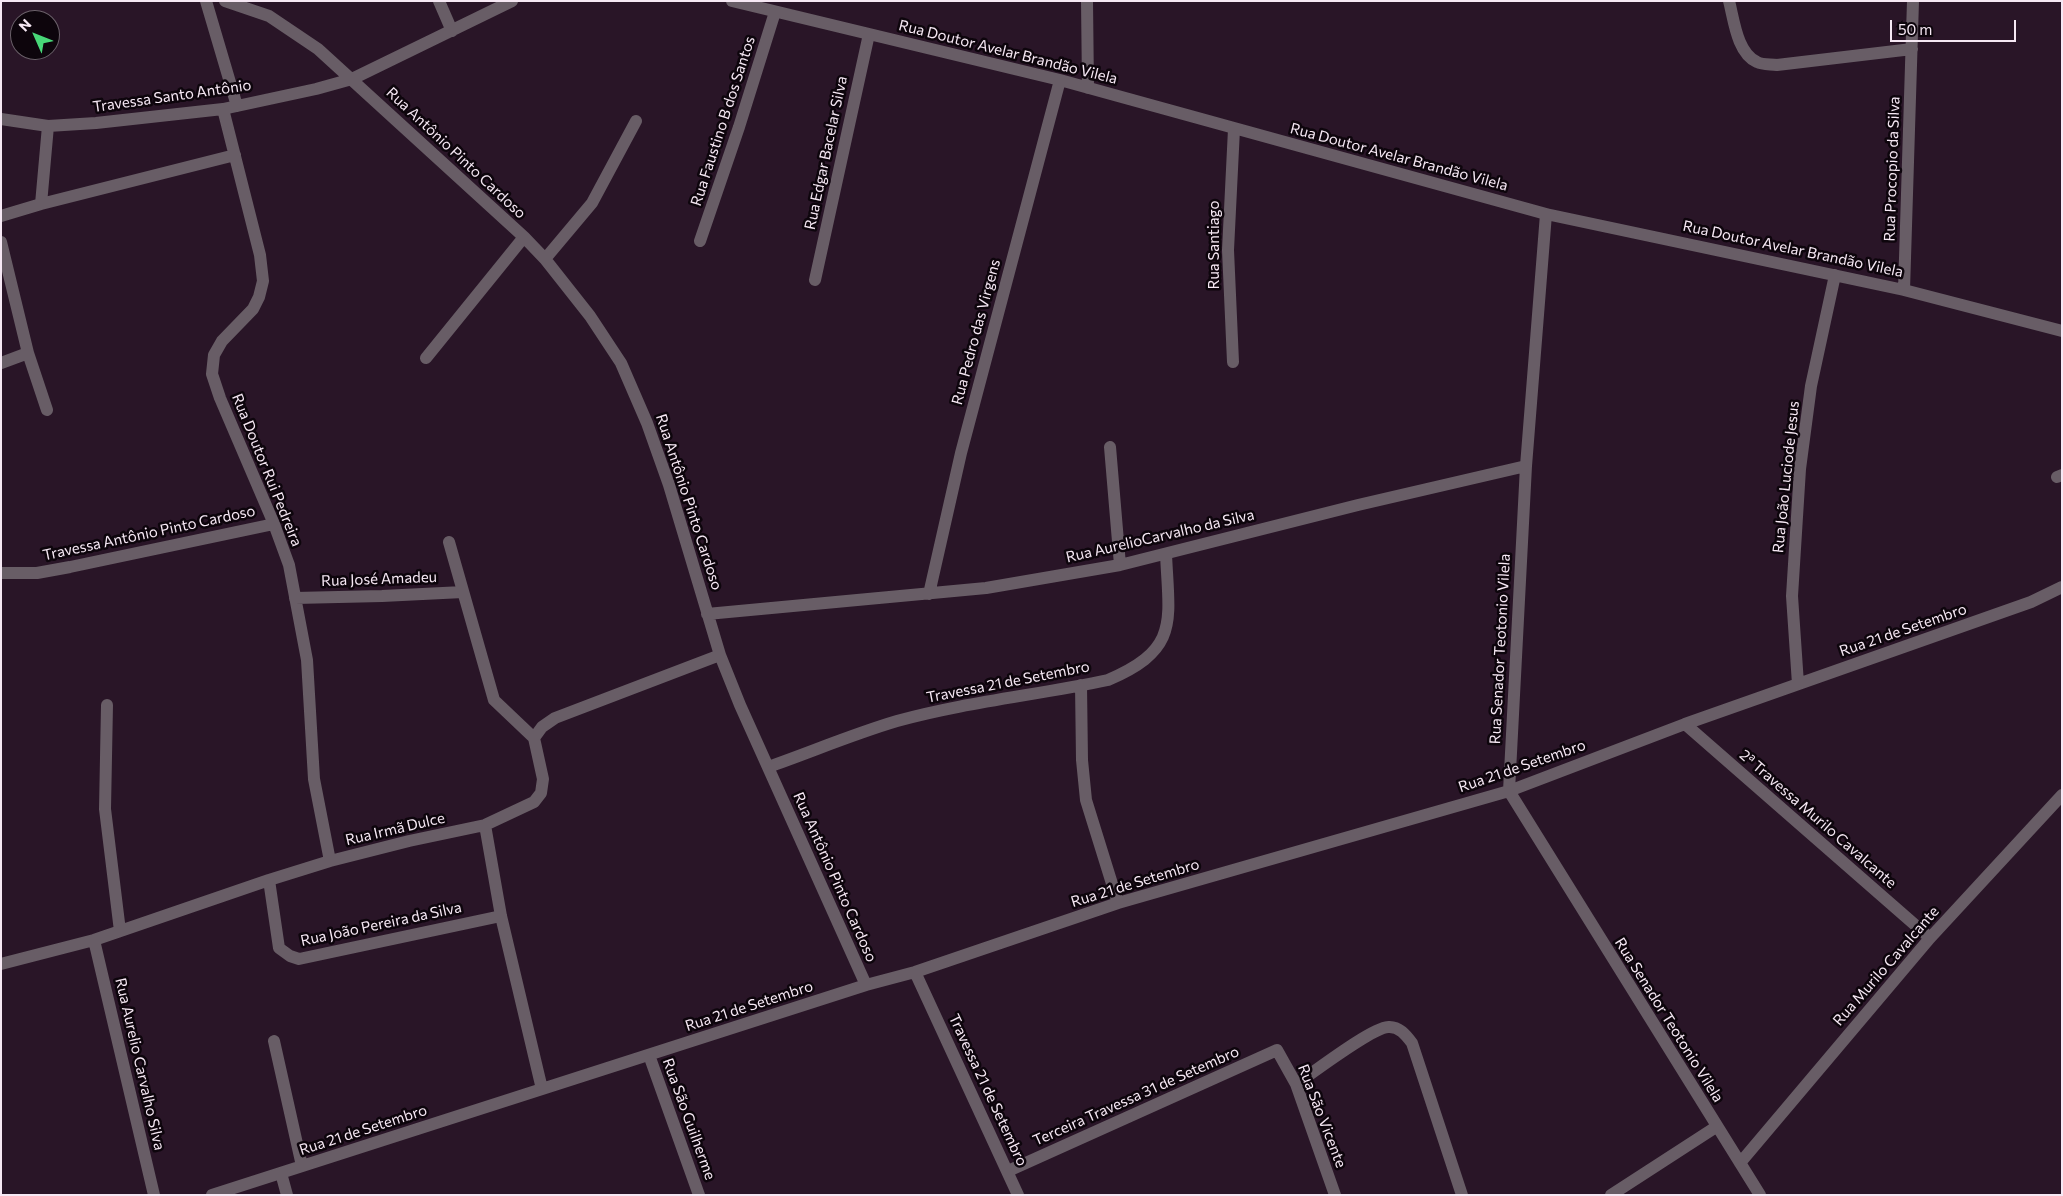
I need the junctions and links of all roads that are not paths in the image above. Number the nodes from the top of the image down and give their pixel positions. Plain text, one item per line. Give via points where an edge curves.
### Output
1 (206, 1) edge
2 (225, 1) edge
3 (440, 1) edge
4 (732, 1) edge
5 (1087, 1) edge
6 (1729, 1) edge
7 (1913, 1) edge
8 (509, 2) edge
9 (760, 5) edge
10 (776, 12) junction
11 (452, 31) junction
12 (869, 34) junction
13 (1912, 49) junction
14 (352, 79) junction
15 (1060, 80) junction
16 (1088, 88) junction
17 (237, 106) junction
18 (224, 109) junction
19 (1, 119) edge
20 (636, 121) dead end
21 (48, 126) junction
22 (1234, 129) junction
23 (235, 155) junction
24 (41, 204) junction
25 (1546, 214) junction
26 (1, 216) edge
27 (524, 237) junction
28 (700, 240) dead end
29 (1, 242) edge
30 (545, 258) junction
31 (1835, 274) junction
32 (815, 280) dead end
33 (1904, 290) junction
34 (2062, 331) edge
35 (28, 353) junction
36 (426, 358) dead end
37 (1234, 362) dead end
38 (1, 363) edge
39 (47, 410) dead end
40 (1110, 446) dead end
41 (1526, 466) junction
42 (274, 524) junction
43 (449, 542) dead end
44 (1166, 554) junction
45 (1120, 565) junction
46 (1, 573) edge
47 (2062, 587) edge
48 (463, 592) junction
49 (929, 594) junction
50 (295, 598) junction
51 (708, 614) junction
52 (720, 656) junction
53 (1798, 684) junction
54 (1081, 685) junction
55 (107, 705) dead end
56 (1685, 724) junction
57 (534, 738) junction
58 (768, 768) junction
59 (1509, 791) junction
60 (2062, 795) edge
61 (486, 825) junction
62 (330, 861) junction
63 (269, 880) junction
64 (1118, 903) junction
65 (500, 916) junction
66 (120, 932) junction
67 (1930, 938) junction
68 (94, 940) junction
69 (1, 964) edge
70 (915, 972) junction
71 (866, 985) junction
72 (274, 1041) dead end
73 (1277, 1050) joint
74 (649, 1055) junction
75 (1296, 1084) junction
76 (542, 1089) junction
77 (1716, 1127) junction
78 (1740, 1163) junction
79 (302, 1166) junction
80 (1008, 1170) junction
81 (281, 1173) junction
82 (154, 1195) edge
83 (212, 1195) edge
84 (287, 1195) edge
85 (699, 1195) edge
86 (1018, 1195) edge
87 (1335, 1195) edge
88 (1462, 1195) edge
89 (1611, 1195) edge
90 (1760, 1195) edge

1 - 17 street
2 - 14 street, Rua Antônio Pinto Cardoso via 269,16 318,49
3 - 11 street
4 - 9 street, Rua Doutor Avelar Brandão Vilela
5 - 16 street
6 - 13 street via 1741,46 1756,62 1777,65
7 - 13 street, Rua Procopio da Silva
8 - 11 street, Travessa Santo Antônio
9 - 10 street, Rua Doutor Avelar Brandão Vilela
10 - 12 street, Rua Doutor Avelar Brandão Vilela
10 - 28 street, Rua Faustino B dos Santos
11 - 14 street, Travessa Santo Antônio
12 - 15 street, Rua Doutor Avelar Brandão Vilela
12 - 32 street, Rua Edgar Bacelar Silva
13 - 33 street, Rua Procopio da Silva
14 - 17 street, Travessa Santo Antônio
14 - 27 street, Rua Antônio Pinto Cardoso
15 - 16 street, Rua Doutor Avelar Brandão Vilela
15 - 49 street, Rua Pedro das Virgens via 973,405
16 - 22 street, Rua Doutor Avelar Brandão Vilela
17 - 18 street, Travessa Santo Antônio
18 - 21 street, Travessa Santo Antônio
18 - 23 street, Rua Doutor Rui Pedreira
19 - 21 street, Travessa Santo Antônio
20 - 30 street via 592,203
21 - 24 street
22 - 25 street, Rua Doutor Avelar Brandão Vilela
22 - 37 street, Rua Santiago via 1228,250
23 - 24 street
23 - 42 street, Rua Doutor Rui Pedreira via 260,255 263,281 252,309 222,341 214,355 212,374
24 - 26 street
25 - 31 street, Rua Doutor Avelar Brandão Vilela
25 - 41 street, Rua Senador Teotonio Vilela
27 - 30 street, Rua Antônio Pinto Cardoso
27 - 36 street
29 - 35 street
30 - 51 street, Rua Antônio Pinto Cardoso via 621,363 648,423
31 - 33 street, Rua Doutor Avelar Brandão Vilela
31 - 53 street, Rua João Luciode Jesus via 1811,386 1800,469 1792,596
33 - 34 street, Rua Doutor Avelar Brandão Vilela
35 - 38 street
35 - 39 street
40 - 45 street
41 - 44 street, Rua AurelioCarvalho da Silva
41 - 59 street, Rua Senador Teotonio Vilela
42 - 46 street, Travessa Antônio Pinto Cardoso via 37,573
42 - 50 street, Rua Doutor Rui Pedreira via 289,565
43 - 48 street
44 - 45 street, Rua AurelioCarvalho da Silva
44 - 54 street, Travessa 21 de Setembro via 1168,624 1158,648 1129,671 1108,680
45 - 49 street, Rua AurelioCarvalho da Silva via 986,588
47 - 53 street, Rua 21 de Setembro via 2031,602
48 - 50 street, Rua José Amadeu
48 - 57 street via 494,700
49 - 51 street, Rua AurelioCarvalho da Silva
50 - 62 street, Rua Doutor Rui Pedreira via 307,660 314,779
51 - 52 street, Rua Antônio Pinto Cardoso
52 - 57 street via 554,718 542,726
52 - 58 street, Rua Antônio Pinto Cardoso
53 - 56 street, Rua 21 de Setembro
54 - 58 street, Travessa 21 de Setembro via 899,721
54 - 64 street via 1086,800
55 - 66 street via 105,809
56 - 59 street, Rua 21 de Setembro
56 - 67 street, 2ª Travessa Murilo Cavalcante
57 - 61 street, Rua Irmã Dulce via 543,779 541,793 534,802
58 - 71 street, Rua Antônio Pinto Cardoso
59 - 64 street, Rua 21 de Setembro
59 - 77 street, Rua Senador Teotonio Vilela
60 - 67 street, Rua Murilo Cavalcante
61 - 62 street, Rua Irmã Dulce
61 - 65 street
62 - 63 street, Rua Irmã Dulce
63 - 65 street, Rua João Pereira da Silva via 280,948 299,959
63 - 66 street, Rua Irmã Dulce
64 - 70 street, Rua 21 de Setembro
65 - 76 street
66 - 68 street, Rua Irmã Dulce
67 - 78 street, Rua Murilo Cavalcante
68 - 69 street, Rua Irmã Dulce
68 - 82 street, Rua Aurelio Carvalho Silva
70 - 71 street, Rua 21 de Setembro
70 - 80 street, Travessa 21 de Setembro
71 - 74 street, Rua 21 de Setembro
72 - 79 street
73 - 75 street, Rua São Vicente
73 - 80 street, Terceira Travessa 31 de Setembro
74 - 76 street, Rua 21 de Setembro
74 - 85 street, Rua São Guilherme
75 - 87 street, Rua São Vicente
75 - 88 street via 1372,1033 1388,1027 1402,1030 1412,1043
76 - 79 street, Rua 21 de Setembro
77 - 78 street, Rua Senador Teotonio Vilela
77 - 89 street
78 - 90 street, Rua Senador Teotonio Vilela
79 - 81 street, Rua 21 de Setembro
80 - 86 street, Travessa 21 de Setembro
81 - 83 street, Rua 21 de Setembro
81 - 84 street

